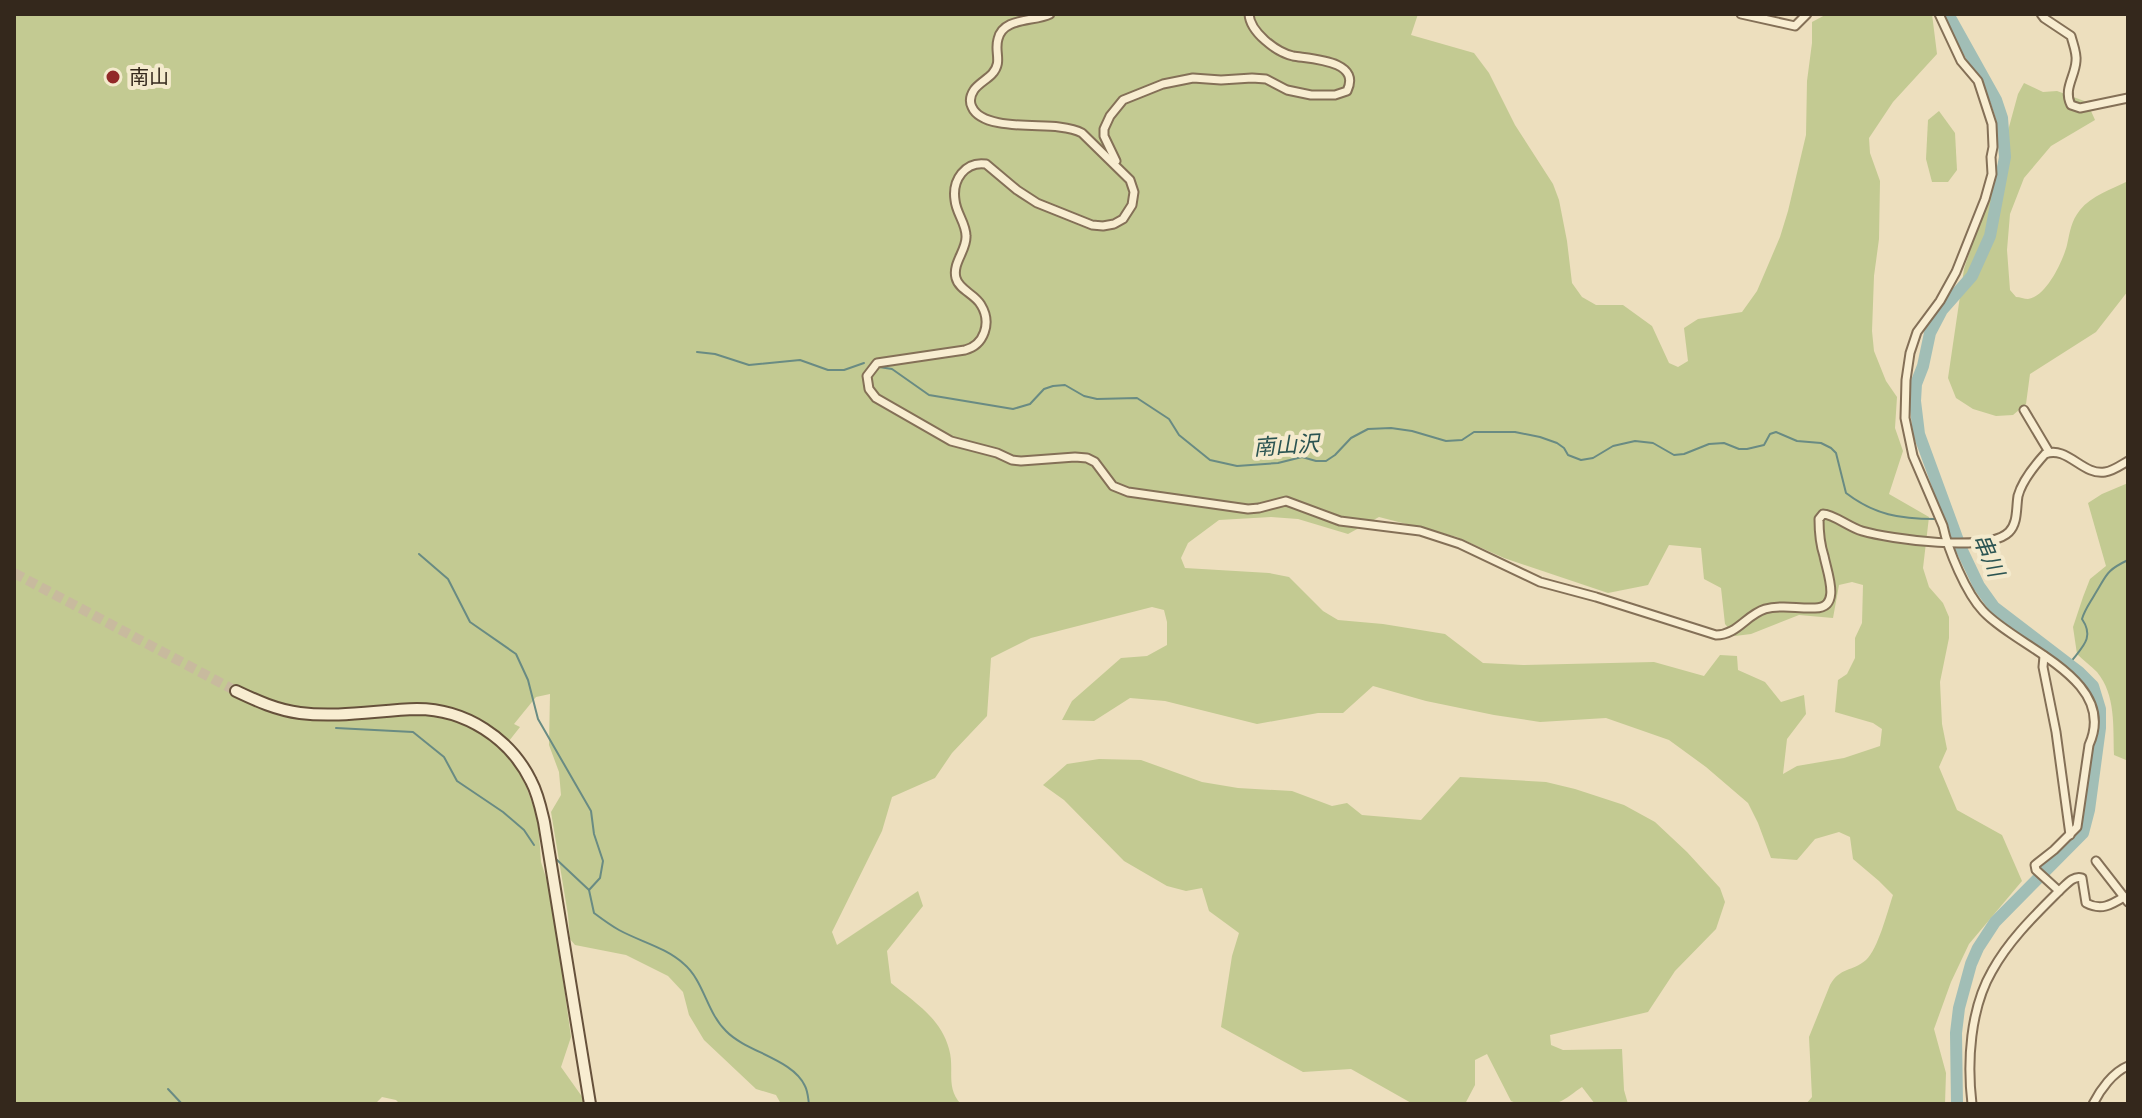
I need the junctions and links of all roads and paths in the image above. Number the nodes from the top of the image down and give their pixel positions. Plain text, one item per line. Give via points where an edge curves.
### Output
1 (1050, 14) edge
2 (1249, 14) edge
3 (1741, 14) edge
4 (1807, 14) edge
5 (1939, 14) edge
6 (2041, 14) edge
7 (2128, 98) edge
8 (1118, 166) junction
9 (2024, 410) dead end
10 (2049, 452) junction
11 (2128, 461) edge
12 (1951, 543) junction
13 (2044, 656) junction
14 (236, 691) tunnel mouth
15 (2070, 835) junction
16 (2096, 861) dead end
17 (2058, 890) junction
18 (2126, 900) edge
19 (2128, 1066) edge
20 (590, 1104) edge
21 (1972, 1104) edge
22 (2093, 1104) edge

1 - 8 street via 1001,31 999,64 972,92 973,109 991,122 1078,131
2 - 8 street via 1255,32 1287,54 1336,64 1349,77 1347,91 1311,95 1252,78 1163,84 1123,100 1106,123 1104,136
3 - 4 street via 1795,26
5 - 12 street via 1961,61 1978,81 1992,124 1993,147 1985,199 1956,272 1917,332 1906,380 1905,418 1913,456
6 - 7 street via 2071,36 2077,59 2068,88 2071,105 2080,108
8 - 12 street via 1130,180 1132,205 1123,219 1097,227 1026,197 986,164 966,167 955,191 967,235 955,275 982,306 983,338 965,350 877,363 867,384 876,398 951,441 1021,461 1087,458 1121,490 1248,509 1286,501 1340,521 1420,531 1540,582 1716,635 1731,632 1770,608 1827,605 1831,586 1820,532 1823,514 1864,532
9 - 10 street
10 - 11 street via 2097,472
10 - 12 street via 2019,494 2012,529 1994,539
12 - 13 street via 1980,608
13 - 15 street
13 - 15 street via 2076,682 2093,711 2094,734 2077,827
14 - 20 street via 302,713 450,713 492,734 516,755 533,784 544,822
15 - 17 street via 2035,865
16 - 18 street
17 - 18 street via 2079,877 2086,903 2110,906
17 - 21 street via 2026,923 1990,974 1973,1030
19 - 22 street via 2113,1076

